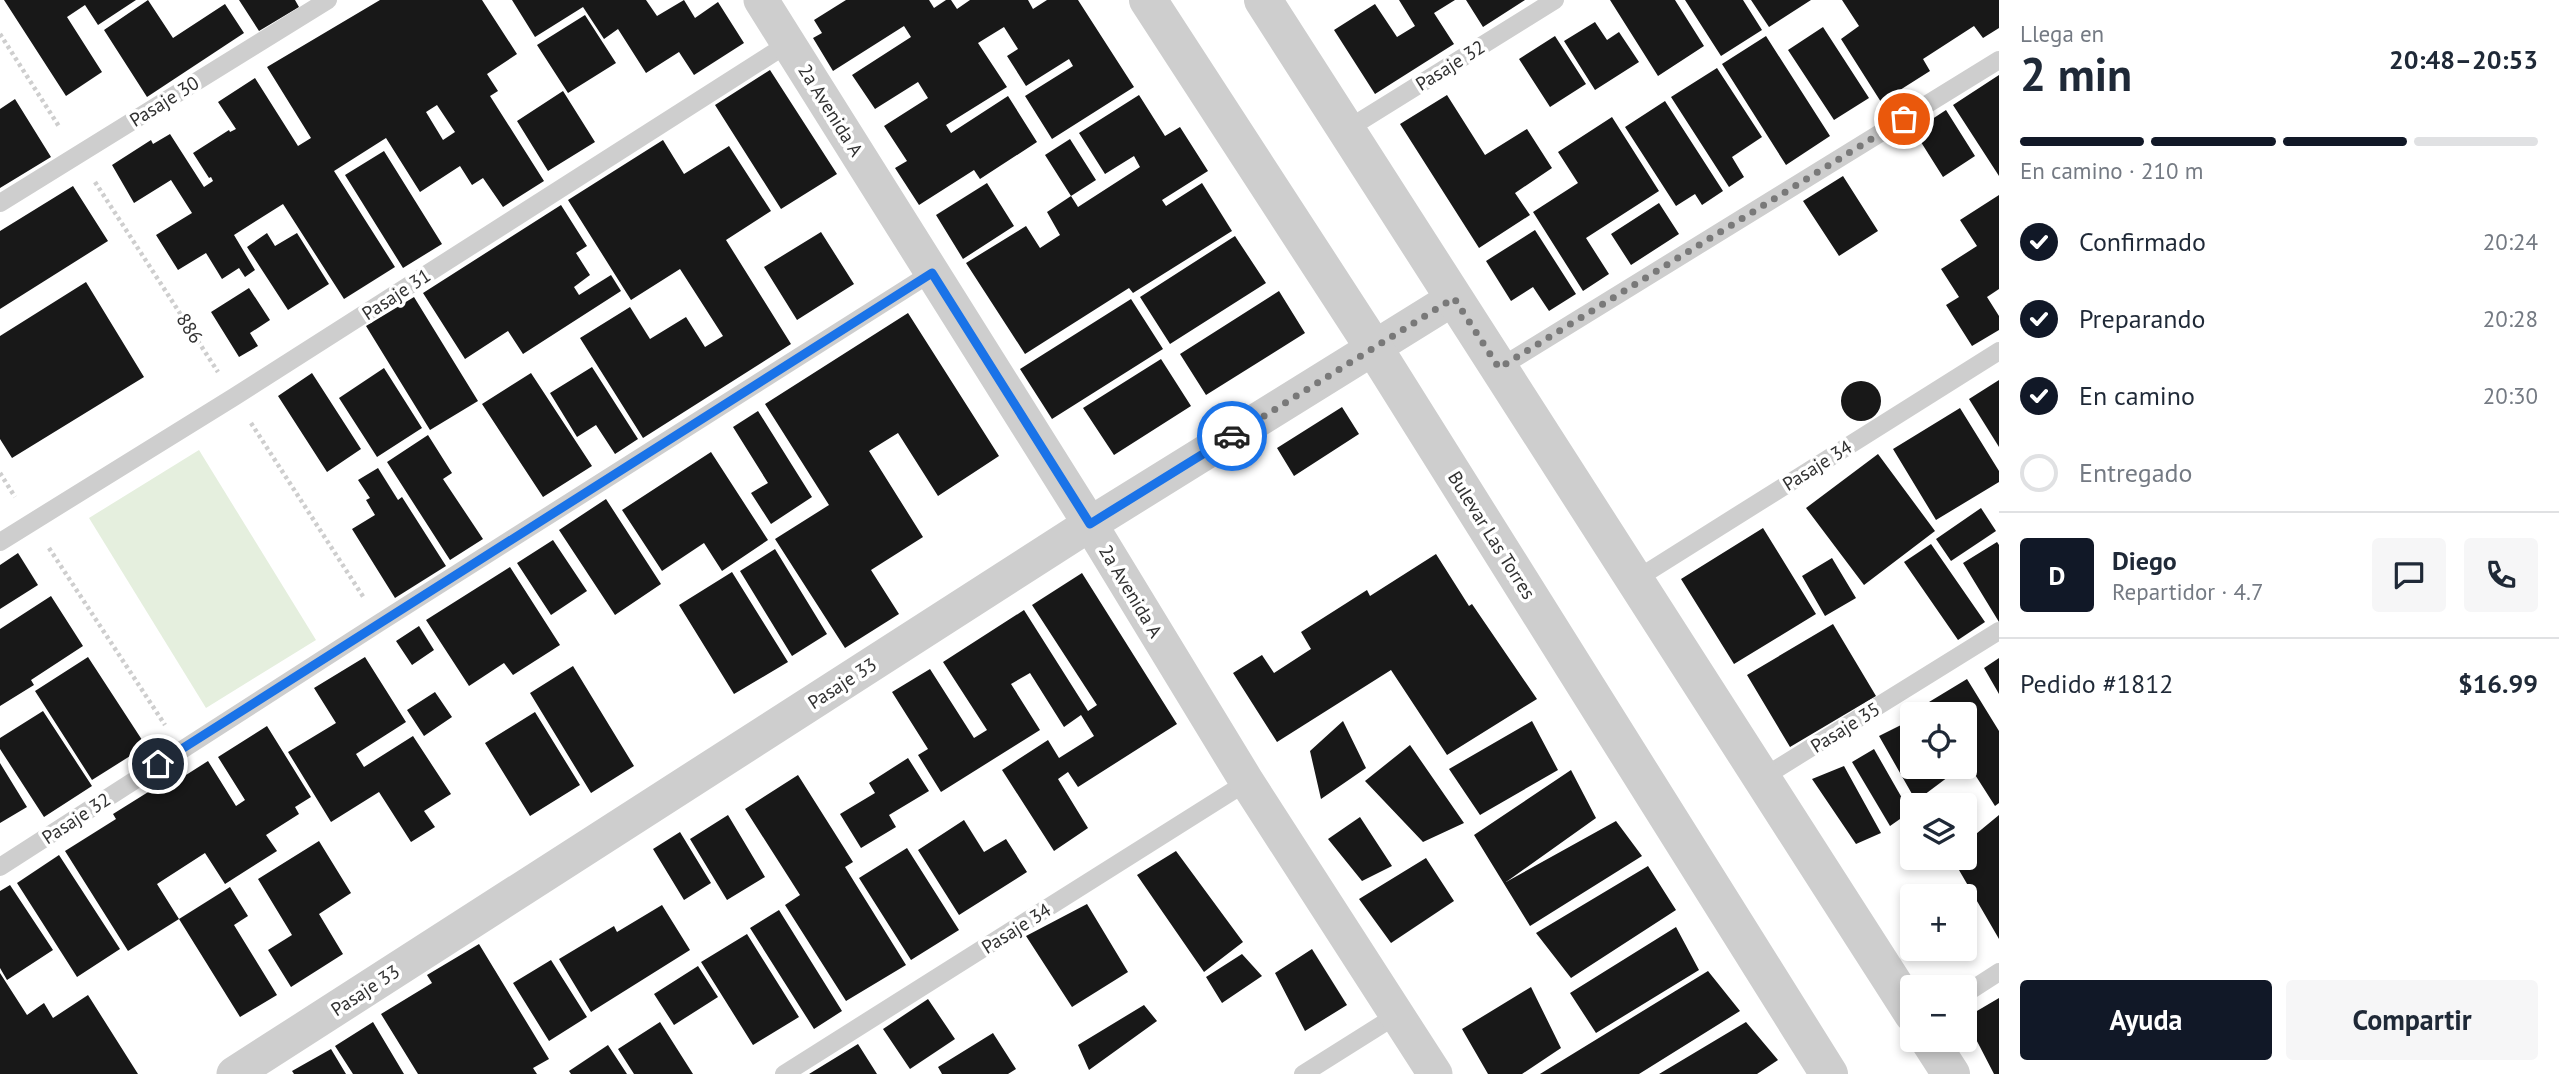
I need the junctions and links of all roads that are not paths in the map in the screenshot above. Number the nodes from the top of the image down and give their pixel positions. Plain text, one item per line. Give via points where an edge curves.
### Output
1 (328, 0) edge
2 (761, 0) edge
3 (1148, 0) edge
4 (1263, 0) edge
5 (1555, 0) edge
6 (789, 43) junction
7 (1999, 60) edge
8 (1346, 130) junction
9 (0, 203) edge
10 (932, 273) junction
11 (1454, 298) junction
12 (1374, 348) junction
13 (1999, 351) edge
14 (1499, 368) junction
15 (1090, 524) junction
16 (0, 542) edge
17 (1635, 580) junction
18 (1999, 631) edge
19 (1762, 778) junction
20 (1247, 782) junction
21 (0, 867) edge
22 (1999, 972) edge
23 (1977, 986) edge
24 (1900, 994) edge
25 (1397, 1015) junction
26 (1937, 1052) edge
27 (234, 1074) edge
28 (785, 1074) edge
29 (1303, 1074) edge
30 (1435, 1074) edge
31 (1829, 1074) edge
32 (1951, 1074) edge

1 - 9 lane, Pasaje 30
2 - 6 street, 2a Avenida A
3 - 12 street, Bulevar Las Torres
4 - 8 street
5 - 8 lane, Pasaje 32
6 - 10 street, 2a Avenida A
6 - 16 lane, Pasaje 31
7 - 14 lane
8 - 11 street
10 - 15 street, 2a Avenida A
10 - 21 lane, Pasaje 32
11 - 12 street, Pasaje 33
11 - 14 street
12 - 15 street, Pasaje 33
12 - 31 street, Bulevar Las Torres
13 - 17 lane, Pasaje 34
14 - 17 street
15 - 20 street, 2a Avenida A
15 - 27 street, Pasaje 33
17 - 19 street
18 - 19 lane, Pasaje 35
19 - 24 street
20 - 25 street, 2a Avenida A
20 - 28 lane, Pasaje 34
22 - 23 lane
25 - 29 lane
25 - 30 street, 2a Avenida A
26 - 32 street

